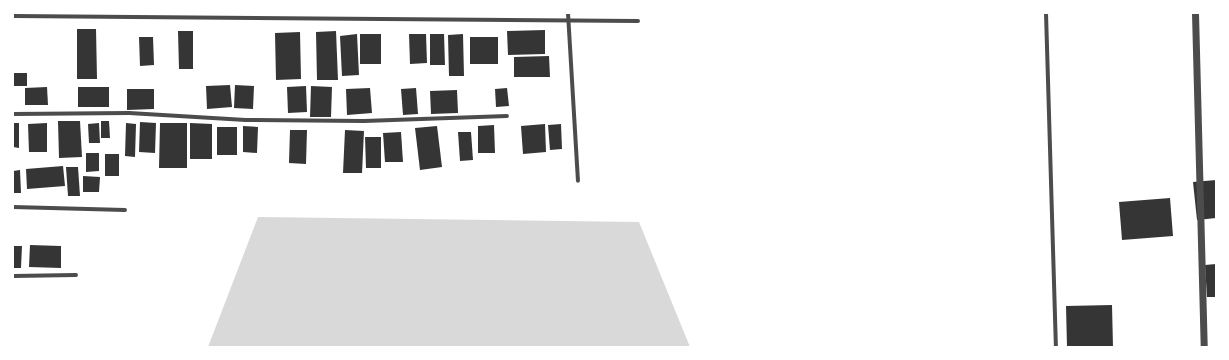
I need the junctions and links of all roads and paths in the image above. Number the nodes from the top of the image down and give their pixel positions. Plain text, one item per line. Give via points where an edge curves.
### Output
1 (568, 13) edge
2 (1046, 13) edge
3 (1195, 13) edge
4 (13, 16) edge
5 (567, 20) junction
6 (638, 21) dead end
7 (13, 114) edge
8 (508, 116) dead end
9 (578, 181) dead end
10 (13, 207) edge
11 (124, 210) dead end
12 (76, 275) dead end
13 (13, 276) edge
14 (1056, 347) edge
15 (1204, 347) edge

1 - 5 street
2 - 14 street
3 - 15 street
4 - 5 street
5 - 6 street
5 - 9 street
7 - 8 street via 129,113 246,120 364,121
10 - 11 street
12 - 13 street

